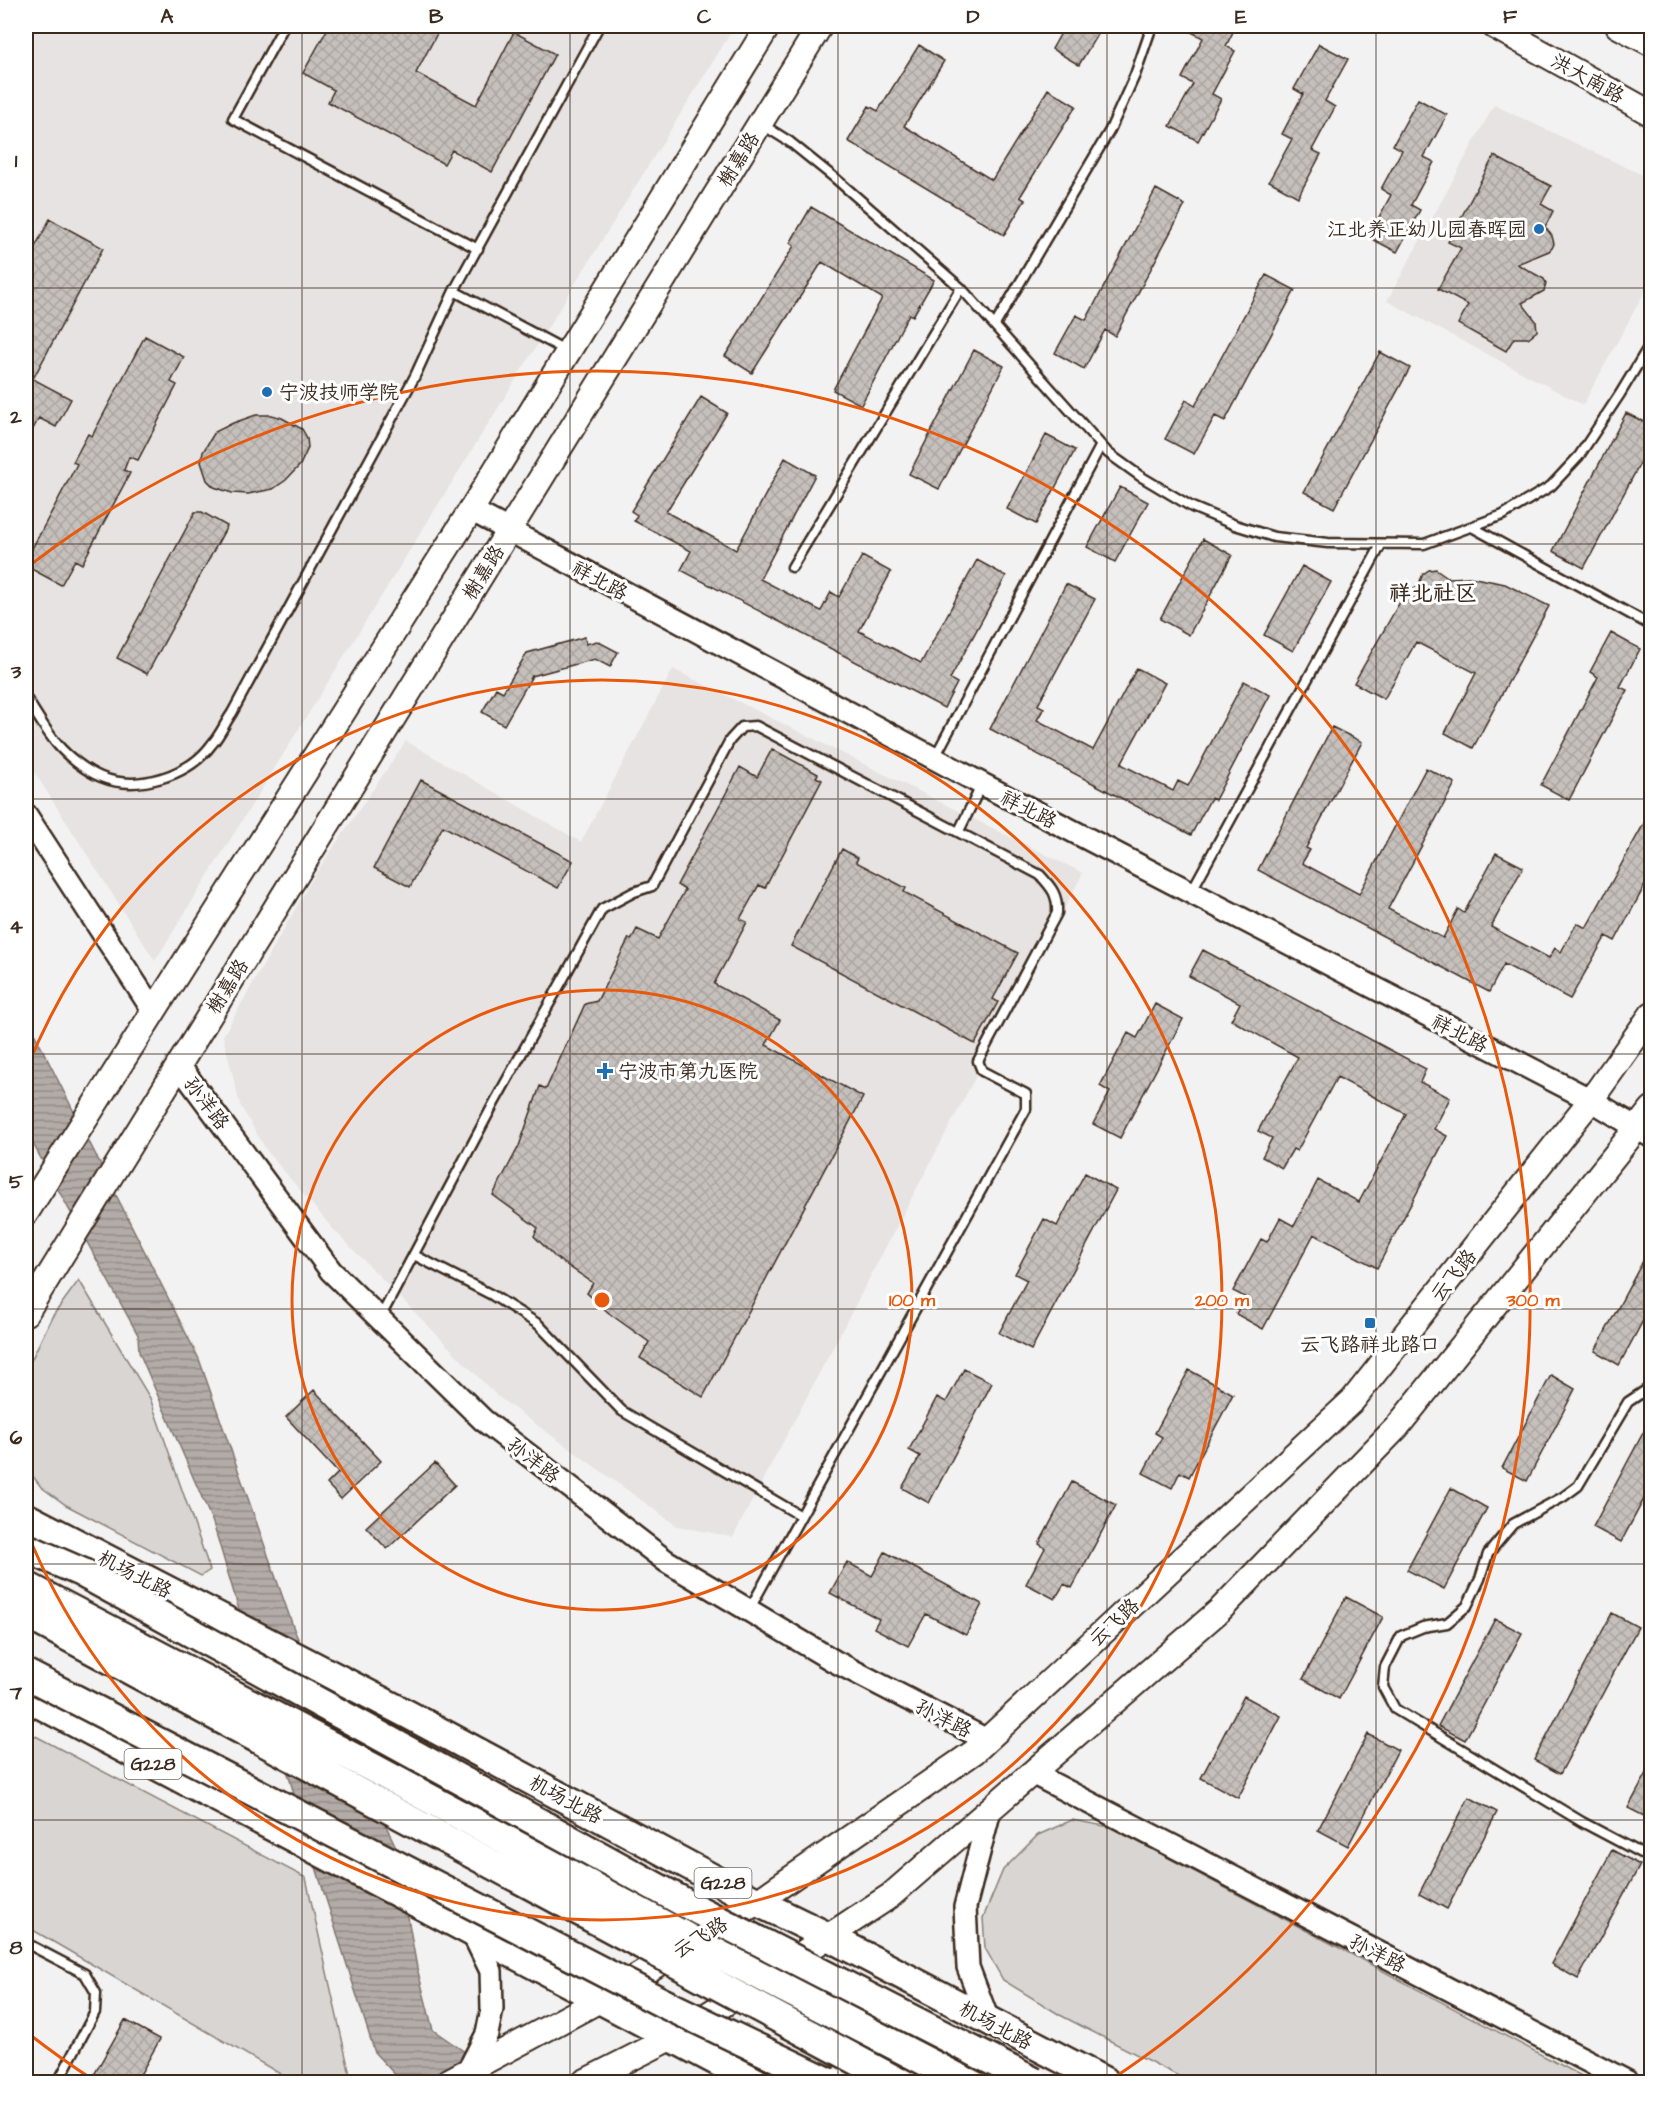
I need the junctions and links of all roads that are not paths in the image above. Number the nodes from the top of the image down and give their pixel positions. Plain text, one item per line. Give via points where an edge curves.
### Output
1 (284, 26) edge
2 (597, 26) edge
3 (768, 26) edge
4 (820, 26) edge
5 (1152, 26) edge
6 (1494, 26) edge
7 (1618, 26) edge
8 (1652, 44) edge
9 (1652, 114) edge
10 (760, 123) junction
11 (478, 249) junction
12 (961, 288) junction
13 (454, 291) junction
14 (995, 325) junction
15 (1652, 341) edge
16 (568, 351) junction
17 (1101, 445) junction
18 (471, 510) junction
19 (1472, 527) junction
20 (508, 531) junction
21 (1381, 545) junction
22 (792, 567) dead end
23 (1652, 626) edge
24 (26, 698) edge
25 (934, 758) junction
26 (982, 784) junction
27 (26, 815) edge
28 (959, 831) junction
29 (1190, 892) junction
30 (153, 1012) junction
31 (1652, 1014) edge
32 (178, 1064) junction
33 (1591, 1100) junction
34 (1648, 1121) edge
35 (26, 1213) edge
36 (414, 1255) junction
37 (26, 1313) edge
38 (380, 1318) junction
39 (1652, 1391) edge
40 (801, 1516) junction
41 (26, 1517) edge
42 (26, 1548) edge
43 (26, 1586) edge
44 (749, 1611) junction
45 (26, 1614) edge
46 (26, 1674) edge
47 (26, 1697) edge
48 (987, 1740) junction
49 (1032, 1773) junction
50 (990, 1810) junction
51 (1652, 1859) edge
52 (757, 1902) junction
53 (472, 1932) junction
54 (829, 1937) junction
55 (26, 1943) edge
56 (600, 2000) junction
57 (988, 2020) junction
58 (671, 2038) junction
59 (460, 2075) edge
60 (58, 2082) edge
61 (584, 2082) edge
62 (756, 2082) edge
63 (828, 2082) edge
64 (898, 2082) edge
65 (966, 2082) edge
66 (1034, 2082) edge
67 (1106, 2082) edge
68 (1628, 2082) edge

1 - 11 lane via 233,118
2 - 11 lane
3 - 16 main road
4 - 10 main road, 榭嘉路
5 - 14 lane via 1110,130
6 - 9 main road, 洪大南路
7 - 8 main road
10 - 12 lane via 837,179
10 - 20 main road, 榭嘉路
11 - 13 lane
12 - 14 lane
12 - 22 lane
13 - 16 lane
13 - 24 lane via 415,376 212,746 184,770 153,781 127,783 100,777 57,744
14 - 17 lane
15 - 19 lane via 1579,456 1551,486 1503,515
16 - 18 main road
17 - 21 lane via 1140,476 1183,502 1234,525 1274,537
17 - 25 lane
18 - 20 street, 祥北路
18 - 30 main road
19 - 21 lane via 1424,544
19 - 23 lane
20 - 25 street, 祥北路
20 - 32 main road, 榭嘉路
21 - 29 lane
25 - 26 street, 祥北路
26 - 28 lane
26 - 29 street, 祥北路
27 - 30 street
28 - 36 lane via 756,726 742,727 730,740 652,886 602,909
28 - 40 lane via 1040,875 1058,900 1057,913 978,1061 982,1071 1026,1094 1026,1109
29 - 33 street, 祥北路
30 - 35 main road
31 - 33 main road, 云飞路
32 - 37 main road, 榭嘉路
32 - 38 street, 孙洋路 via 331,1270
33 - 34 street, 祥北路
33 - 48 main road, 云飞路 via 1353,1400
34 - 49 main road via 1397,1427 1220,1610
36 - 38 lane
36 - 40 lane via 538,1324 622,1412
38 - 44 street, 孙洋路 via 483,1420 666,1562
39 - 51 lane via 1646,1390 1628,1402 1578,1486 1513,1524 1488,1554 1467,1606 1447,1623 1401,1636 1385,1667 1383,1687 1395,1709 1582,1822
40 - 44 lane
41 - 52 main road, 机场北路 / G228
42 - 66 highway, bridge via 81,1572 698,1910
43 - 65 highway, bridge
44 - 48 street, 孙洋路 via 834,1661
45 - 64 highway, bridge
46 - 63 highway, bridge via 653,1997
47 - 53 main road, G228
48 - 52 main road, 云飞路
49 - 50 main road
49 - 68 street, 孙洋路
50 - 54 main road via 890,1896
50 - 57 street via 965,1907 968,1967
52 - 54 main road, 机场北路 / G228
52 - 56 main road, 云飞路
53 - 56 main road, G228
53 - 59 street via 491,1971 492,2009 487,2034
54 - 57 main road, 机场北路 / G228
54 - 58 main road
55 - 60 lane via 85,1974 96,1993 95,2012
56 - 58 main road, G228
56 - 59 main road, 云飞路
57 - 67 main road, 机场北路 / G228
58 - 61 main road
58 - 62 main road, G228

